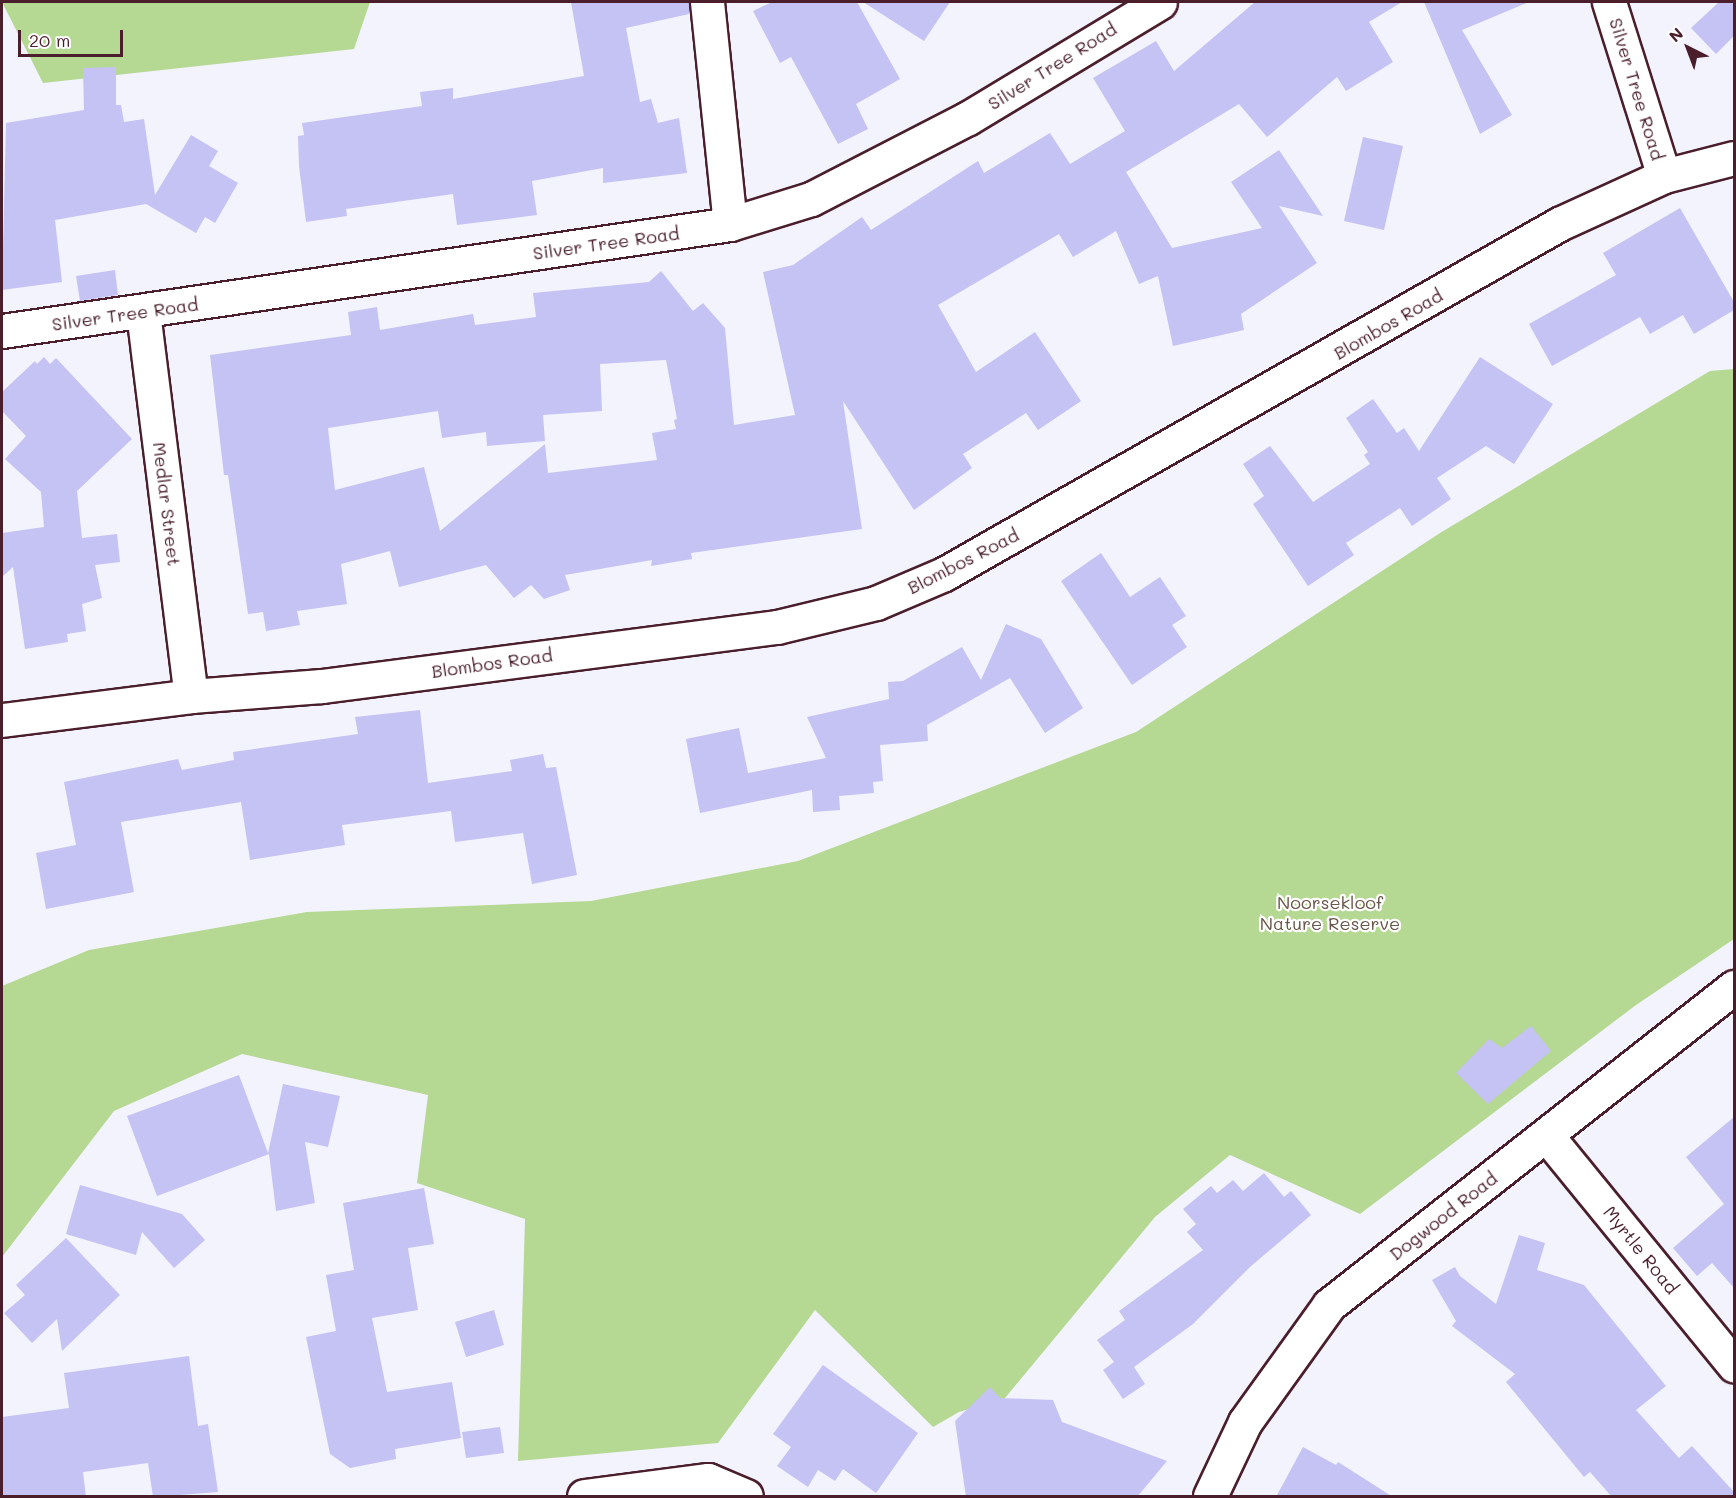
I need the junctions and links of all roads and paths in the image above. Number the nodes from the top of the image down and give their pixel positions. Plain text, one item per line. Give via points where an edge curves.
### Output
1 (707, 2) edge
2 (1160, 2) edge
3 (1609, 2) edge
4 (1734, 158) edge
5 (1664, 176) junction
6 (730, 224) junction
7 (143, 312) junction
8 (2, 331) edge
9 (191, 696) junction
10 (2, 720) edge
11 (1734, 987) edge
12 (1547, 1136) junction
13 (1734, 1365) edge
14 (584, 1497) edge
15 (746, 1497) edge
16 (1210, 1497) edge

1 - 6 street
2 - 6 street, Silver Tree Road via 968,118 811,199
3 - 5 street, Silver Tree Road
4 - 5 street, Blombos Road
5 - 9 street, Blombos Road via 1559,224 944,574 876,603 777,627 322,686
6 - 7 street, Silver Tree Road
7 - 8 street, Silver Tree Road
7 - 9 street, Medlar Street
9 - 10 street, Blombos Road
11 - 12 street, Dogwood Road
12 - 13 street, Myrtle Road
12 - 16 street, Dogwood Road via 1329,1305 1245,1422
14 - 15 street via 708,1480

